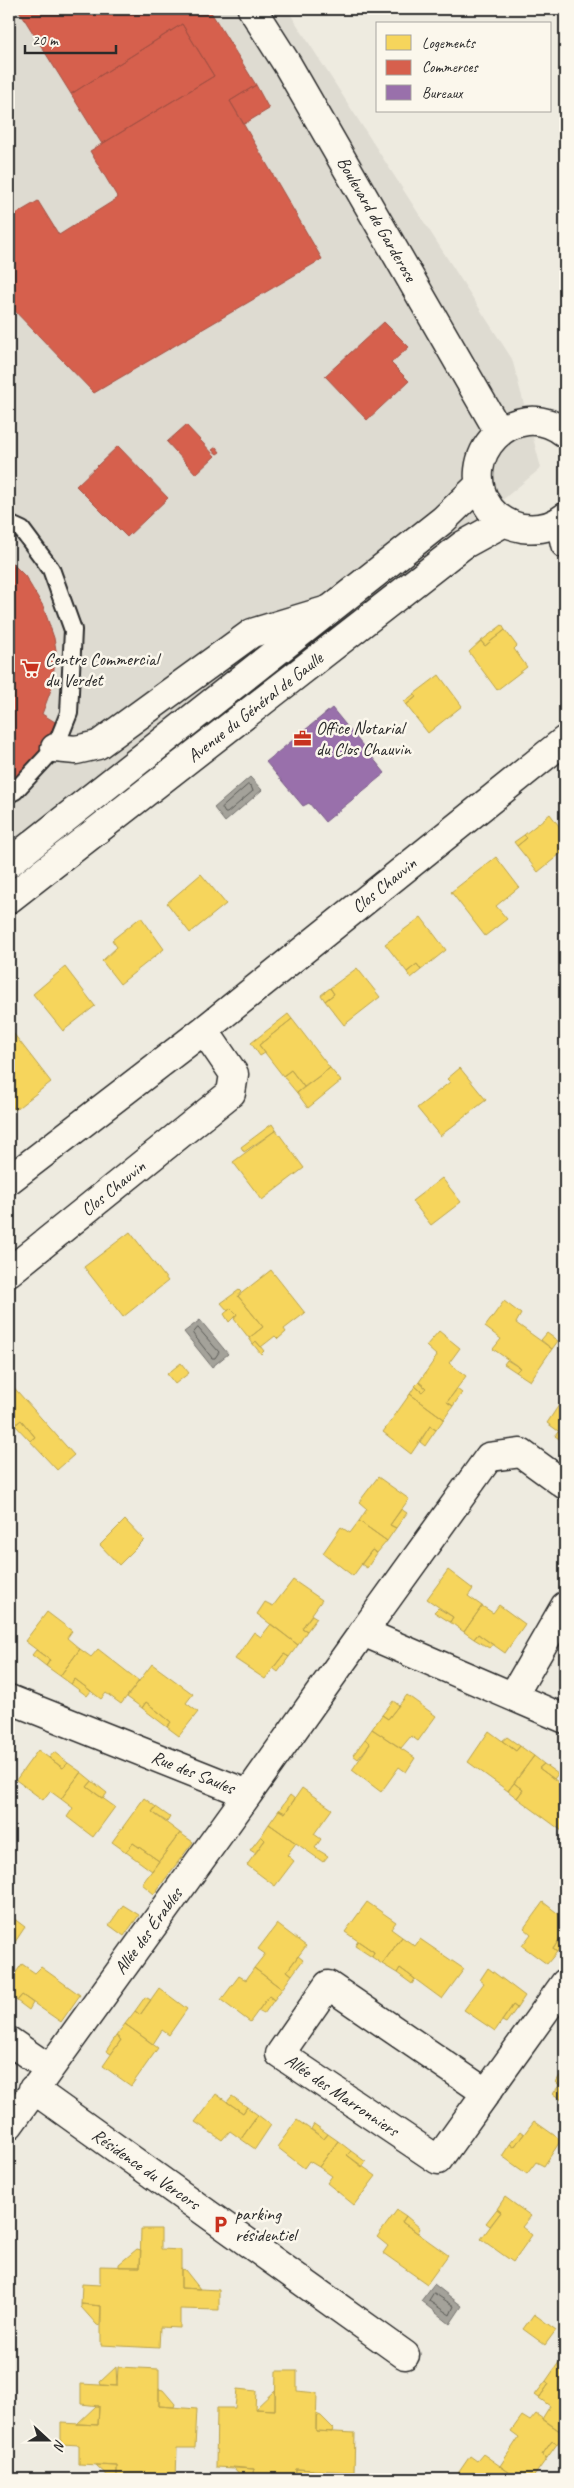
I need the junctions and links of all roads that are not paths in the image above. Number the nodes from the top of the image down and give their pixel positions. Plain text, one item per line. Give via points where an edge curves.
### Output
1 (252, 9) edge
2 (499, 432) junction
3 (565, 433) edge
4 (479, 485) junction
5 (505, 522) junction
6 (9, 524) edge
7 (564, 527) edge
8 (328, 610) junction
9 (565, 740) edge
10 (55, 748) junction
11 (9, 794) edge
12 (9, 863) edge
13 (9, 899) edge
14 (204, 1030) junction
15 (9, 1180) edge
16 (9, 1272) edge
17 (565, 1485) edge
18 (565, 1606) edge
19 (363, 1632) junction
20 (514, 1696) junction
21 (9, 1699) edge
22 (565, 1719) edge
23 (248, 1794) junction
24 (565, 1983) edge
25 (9, 2041) edge
26 (41, 2079) junction
27 (485, 2092) junction
28 (9, 2125) edge
29 (406, 2355) dead end

1 - 2 street, Boulevard de Garderose via 292,72
2 - 3 street via 513,424 528,421 544,422
2 - 4 street via 482,456 478,470
4 - 5 street via 492,512
4 - 8 street, Avenue du Général de Gaulle via 443,520
5 - 7 street via 532,529
5 - 13 street, Avenue du Général de Gaulle via 463,545
6 - 10 lane via 22,530 51,568 72,630 68,713
8 - 10 street via 252,633 98,745 76,750
8 - 12 street, Avenue du Général de Gaulle
9 - 14 street, Clos Chauvin
10 - 11 lane
14 - 15 street, Clos Chauvin
14 - 16 street, Clos Chauvin via 234,1074 231,1093
17 - 19 street, Rue des Saules via 521,1454 489,1457
18 - 20 street
19 - 20 street
19 - 23 street, Rue des Saules
20 - 22 street
21 - 23 street, Rue des Saules
23 - 26 street, Allée des Érables
24 - 27 street, Allée des Marronniers
25 - 26 street
26 - 28 street, Allée des Érables
26 - 29 street, Résidence du Vercors
27 - 27 street, Allée des Marronniers via 328,1985 280,2054 438,2160

